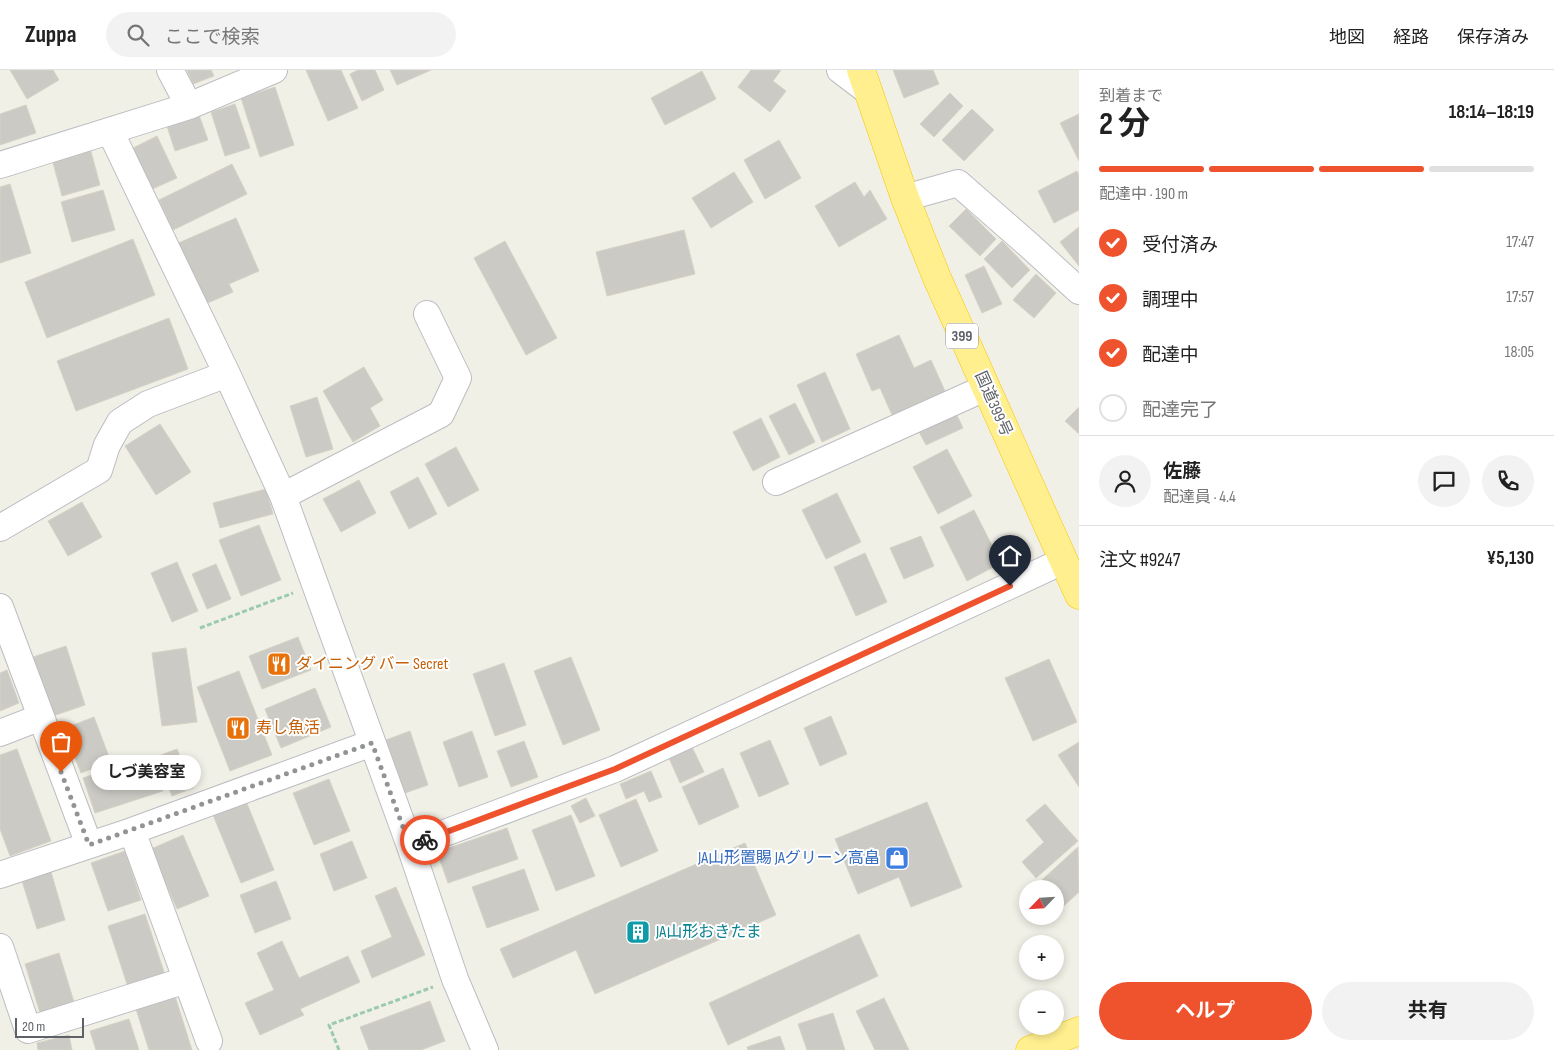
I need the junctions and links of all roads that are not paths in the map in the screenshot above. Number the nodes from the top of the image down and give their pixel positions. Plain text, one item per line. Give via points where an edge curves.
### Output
1 (170, 70) edge
2 (274, 70) edge
3 (840, 70) edge
4 (865, 81) edge
5 (189, 106) junction
6 (110, 130) junction
7 (0, 165) edge
8 (905, 198) junction
9 (1079, 291) edge
10 (427, 314) dead end
11 (227, 374) junction
12 (985, 388) junction
13 (776, 482) dead end
14 (282, 496) junction
15 (0, 528) edge
16 (1063, 561) junction
17 (1079, 595) edge
18 (0, 607) edge
19 (41, 717) junction
20 (0, 734) edge
21 (372, 743) junction
22 (132, 830) junction
23 (89, 845) junction
24 (410, 846) junction
25 (0, 875) edge
26 (0, 948) edge
27 (186, 980) junction
28 (1079, 1031) edge
29 (209, 1041) dead end
30 (485, 1050) edge
31 (1030, 1050) edge

1 - 5 street
2 - 5 street
3 - 4 street
4 - 8 highway, 国道399号 / 399
5 - 6 street
6 - 7 street
6 - 11 street
8 - 9 street via 958,183
8 - 12 highway, 国道399号 / 399
10 - 14 street via 458,378 441,414
11 - 14 street
11 - 15 street via 148,404 120,422 107,445 99,470
12 - 13 street
12 - 16 highway, 国道399号 / 399
14 - 21 street
16 - 17 highway, 国道399号 / 399
16 - 24 street via 615,769
18 - 19 street
19 - 20 street
19 - 23 street
21 - 22 street
21 - 24 street
22 - 23 street
22 - 27 street
23 - 25 street
24 - 30 street via 455,979
26 - 27 street via 28,1030
27 - 29 street
28 - 31 highway

